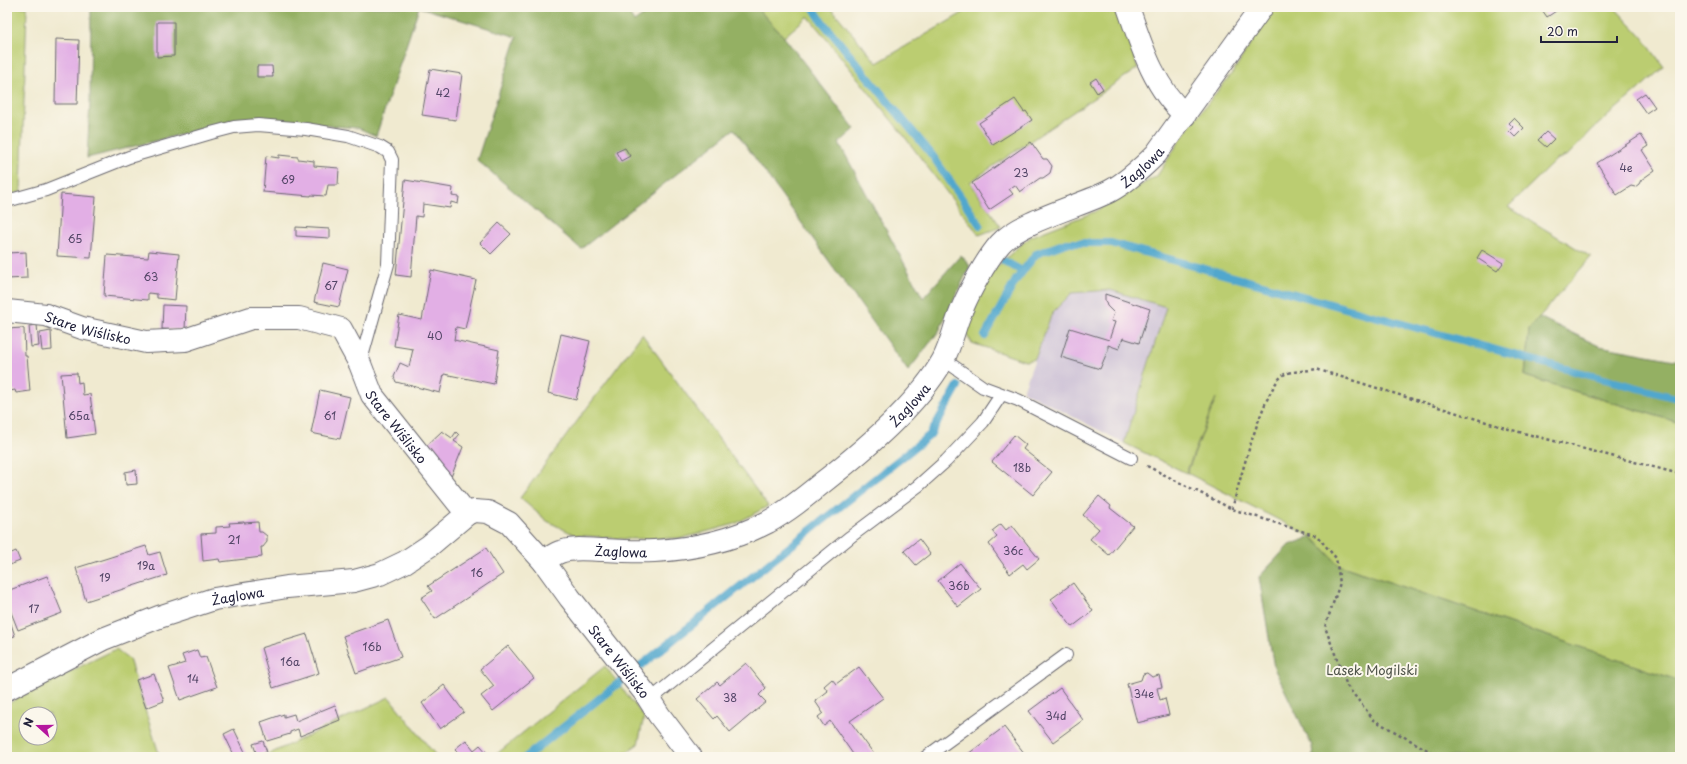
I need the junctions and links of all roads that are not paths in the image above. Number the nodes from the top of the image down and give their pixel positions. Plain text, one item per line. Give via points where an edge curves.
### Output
1 (1128, 7) edge
2 (1262, 7) edge
3 (1185, 115) junction
4 (7, 201) edge
5 (7, 311) edge
6 (943, 359) junction
7 (360, 364) junction
8 (1001, 395) junction
9 (1131, 458) road end
10 (467, 514) junction
11 (544, 562) junction
12 (1066, 655) dead end
13 (7, 689) edge
14 (648, 696) junction
15 (690, 757) edge
16 (926, 757) edge

1 - 3 street via 1158,81 1170,100
2 - 3 street, Żaglowa
3 - 6 street, Żaglowa via 1156,154 1122,183 1110,191 1028,225 1001,242 974,285 958,318
4 - 7 lane via 46,190 129,157 234,127 258,125 306,129 348,136 380,147 388,152 392,160 388,264
5 - 7 street, Stare Wiślisko via 46,315 82,328 146,342 185,340 251,318 299,318 341,329
6 - 8 lane via 983,387
6 - 11 street, Żaglowa via 920,392 854,458 770,521 723,541 690,547 630,552 567,550 555,554
7 - 10 street, Stare Wiślisko via 372,395
8 - 9 lane via 1018,400
8 - 14 lane via 983,422 918,486
10 - 11 street, Stare Wiślisko via 482,511 502,518
10 - 13 street, Żaglowa via 429,546 380,574 354,581 287,587 214,599 158,617 103,639
11 - 14 street, Stare Wiślisko
12 - 16 lane
14 - 15 street, Stare Wiślisko

